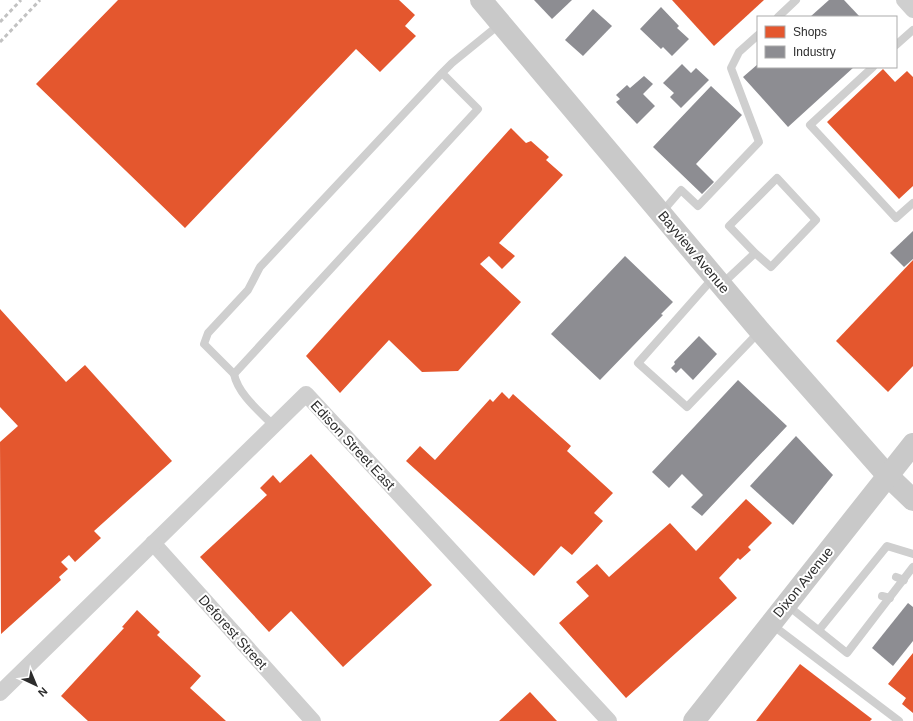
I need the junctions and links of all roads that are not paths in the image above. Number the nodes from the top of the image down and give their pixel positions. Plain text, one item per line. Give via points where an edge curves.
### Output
1 (480, 0) edge
2 (796, 0) edge
3 (904, 0) edge
4 (913, 10) edge
5 (779, 16) edge
6 (500, 24) junction
7 (913, 30) edge
8 (757, 36) edge
9 (897, 44) edge
10 (872, 68) edge
11 (442, 73) junction
12 (913, 202) edge
13 (661, 213) junction
14 (755, 253) junction
15 (718, 280) junction
16 (760, 331) junction
17 (234, 374) junction
18 (273, 425) junction
19 (913, 444) edge
20 (888, 476) junction
21 (913, 500) edge
22 (153, 543) junction
23 (913, 554) edge
24 (913, 567) edge
25 (786, 604) junction
26 (771, 624) junction
27 (819, 630) junction
28 (0, 693) edge
29 (314, 721) edge
30 (609, 721) edge
31 (694, 721) edge
32 (899, 721) edge

1 - 6 street, Bayview Avenue
2 - 5 lane
3 - 4 street
6 - 11 lane
6 - 13 street, Bayview Avenue
7 - 9 lane
8 - 13 lane via 739,52 731,68 760,142 698,206 681,190
10 - 12 lane via 810,125 896,218
11 - 17 lane via 260,267 248,290 208,333 204,344
11 - 17 lane via 478,109
13 - 15 street, Bayview Avenue
14 - 14 lane via 729,226 777,178 816,220 771,267
14 - 15 lane
15 - 16 street, Bayview Avenue
15 - 16 lane via 638,363 687,407
16 - 20 street, Bayview Avenue
17 - 18 lane via 235,380 249,401
18 - 22 street, Edison Street East
18 - 30 street, Edison Street East via 306,394
19 - 20 street, Dixon Avenue
20 - 21 street, Bayview Avenue
20 - 25 street, Dixon Avenue
22 - 28 street, Edison Street East
22 - 29 street, Deforest Street
23 - 27 lane via 887,546 843,606
24 - 27 lane via 900,579 872,615 847,653
25 - 26 street, Dixon Avenue
25 - 27 lane
26 - 31 street, Dixon Avenue
26 - 32 lane

